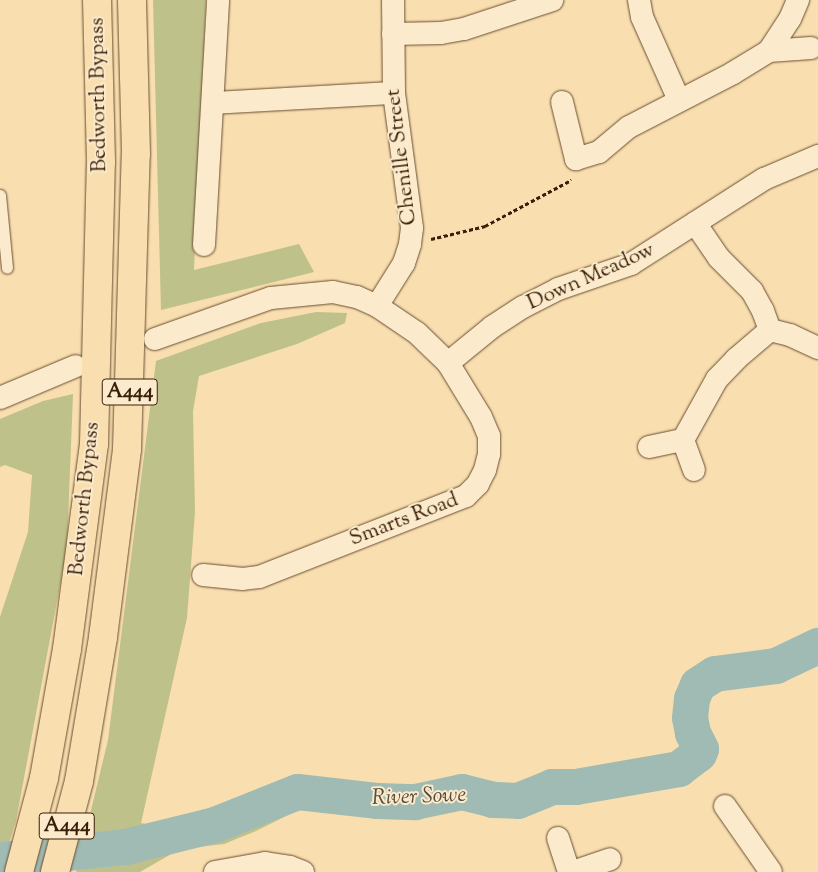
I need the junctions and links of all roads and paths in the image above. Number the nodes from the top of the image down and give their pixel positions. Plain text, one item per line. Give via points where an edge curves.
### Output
1 (97, 0) edge
2 (132, 0) edge
3 (218, 0) edge
4 (393, 0) edge
5 (552, 0) edge
6 (639, 0) edge
7 (798, 0) edge
8 (393, 34) junction
9 (811, 48) dead end
10 (769, 50) junction
11 (394, 94) junction
12 (679, 100) junction
13 (562, 102) dead end
14 (213, 103) junction
15 (818, 156) edge
16 (572, 179) dead end
17 (0, 195) edge
18 (695, 223) junction
19 (410, 244) junction
20 (204, 245) dead end
21 (7, 268) dead end
22 (377, 306) junction
23 (770, 330) junction
24 (154, 339) dead end
25 (818, 348) edge
26 (448, 363) junction
27 (76, 366) dead end
28 (0, 398) edge
29 (683, 440) junction
30 (649, 447) dead end
31 (694, 470) dead end
32 (203, 576) dead end
33 (725, 806) dead end
34 (558, 838) dead end
35 (607, 865) edge
36 (19, 872) edge
37 (55, 872) edge
38 (215, 872) edge
39 (303, 872) edge
40 (569, 872) edge
41 (573, 872) edge
42 (770, 872) edge

1 - 36 highway, Bedworth Bypass / A444 via 100,162 94,444 67,648 44,778
2 - 37 highway, Bedworth Bypass / A444 via 136,154 128,449 103,638 79,781
3 - 14 street
4 - 8 street, Chenille Street
5 - 8 street via 464,29
6 - 12 street via 645,25
7 - 10 street via 790,19
8 - 11 street, Chenille Street
9 - 10 street
10 - 12 street
11 - 14 street
11 - 19 street, Chenille Street via 411,210
12 - 13 street via 629,128 599,152 576,159
14 - 20 street
15 - 18 street, Down Meadow via 764,179
16 - 19 path via 485,226
17 - 21 lane
18 - 23 street via 719,258 752,291
18 - 26 street, Down Meadow via 631,264 558,289 523,307 492,327
19 - 22 street, Chenille Street via 404,263
22 - 24 street, Smarts Road via 357,297 333,292 271,298
22 - 26 street, Smarts Road via 417,333
23 - 25 street
23 - 29 street via 717,379
26 - 32 street, Smarts Road via 489,436 486,470 466,496 259,577
27 - 28 street
29 - 30 street
29 - 31 street
33 - 42 street
34 - 40 street
35 - 41 street
38 - 39 street via 265,863

